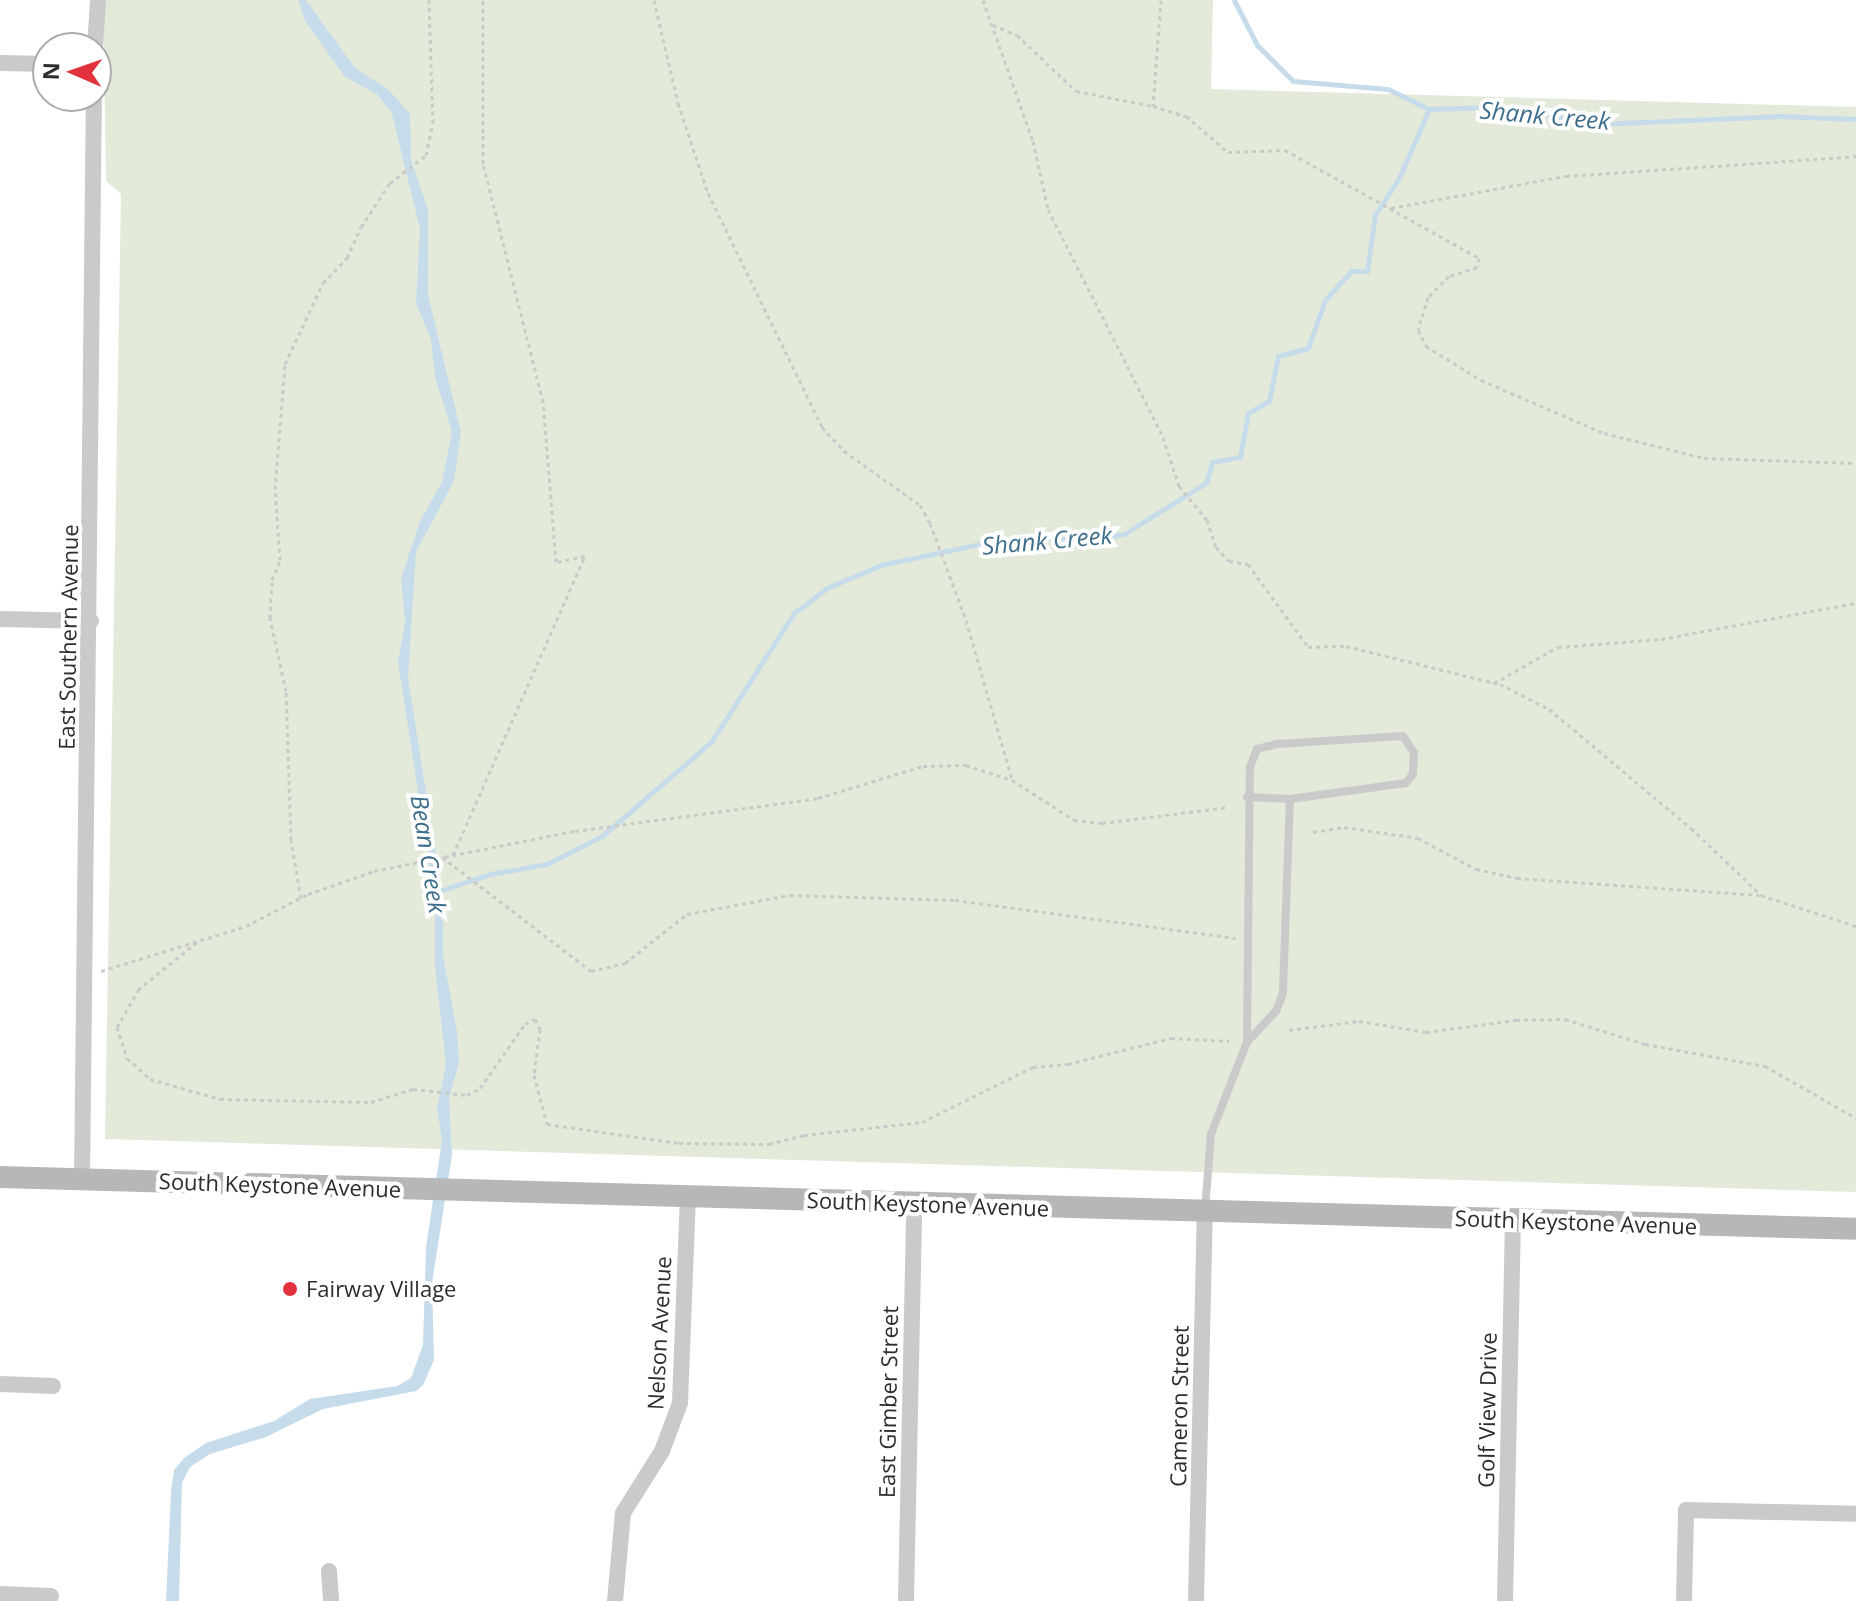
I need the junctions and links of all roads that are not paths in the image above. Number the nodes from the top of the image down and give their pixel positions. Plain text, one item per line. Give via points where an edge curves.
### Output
1 (98, 0) edge
2 (96, 32) edge
3 (0, 63) edge
4 (32, 64) edge
5 (94, 112) edge
6 (0, 619) edge
7 (91, 621) junction
8 (1247, 797) junction
9 (1290, 799) junction
10 (1247, 1042) junction
11 (0, 1177) edge
12 (82, 1179) junction
13 (688, 1196) junction
14 (914, 1203) junction
15 (1205, 1211) junction
16 (1513, 1220) junction
17 (1856, 1229) edge
18 (0, 1384) edge
19 (53, 1386) dead end
20 (1856, 1514) edge
21 (329, 1571) dead end
22 (0, 1594) edge
23 (51, 1596) dead end
24 (331, 1601) edge
25 (615, 1601) edge
26 (906, 1601) edge
27 (1196, 1601) edge
28 (1505, 1601) edge
29 (1684, 1601) edge

1 - 2 street
3 - 4 street
5 - 7 street, East Southern Avenue
6 - 7 street
7 - 12 street, East Southern Avenue
8 - 9 lane
8 - 9 lane via 1257,749 1386,735 1410,740 1413,774 1406,783
8 - 10 lane
9 - 10 lane via 1283,993 1276,1011
10 - 15 lane via 1211,1134
11 - 12 main road, South Keystone Avenue
12 - 13 main road, South Keystone Avenue
13 - 14 main road, South Keystone Avenue
13 - 25 street, Nelson Avenue via 680,1403 662,1451 623,1513
14 - 15 main road, South Keystone Avenue
14 - 26 street, East Gimber Street
15 - 16 main road, South Keystone Avenue
15 - 27 street, Cameron Street
16 - 17 main road, South Keystone Avenue
16 - 28 street, Golf View Drive
18 - 19 street
20 - 29 street via 1686,1510
21 - 24 street
22 - 23 street

